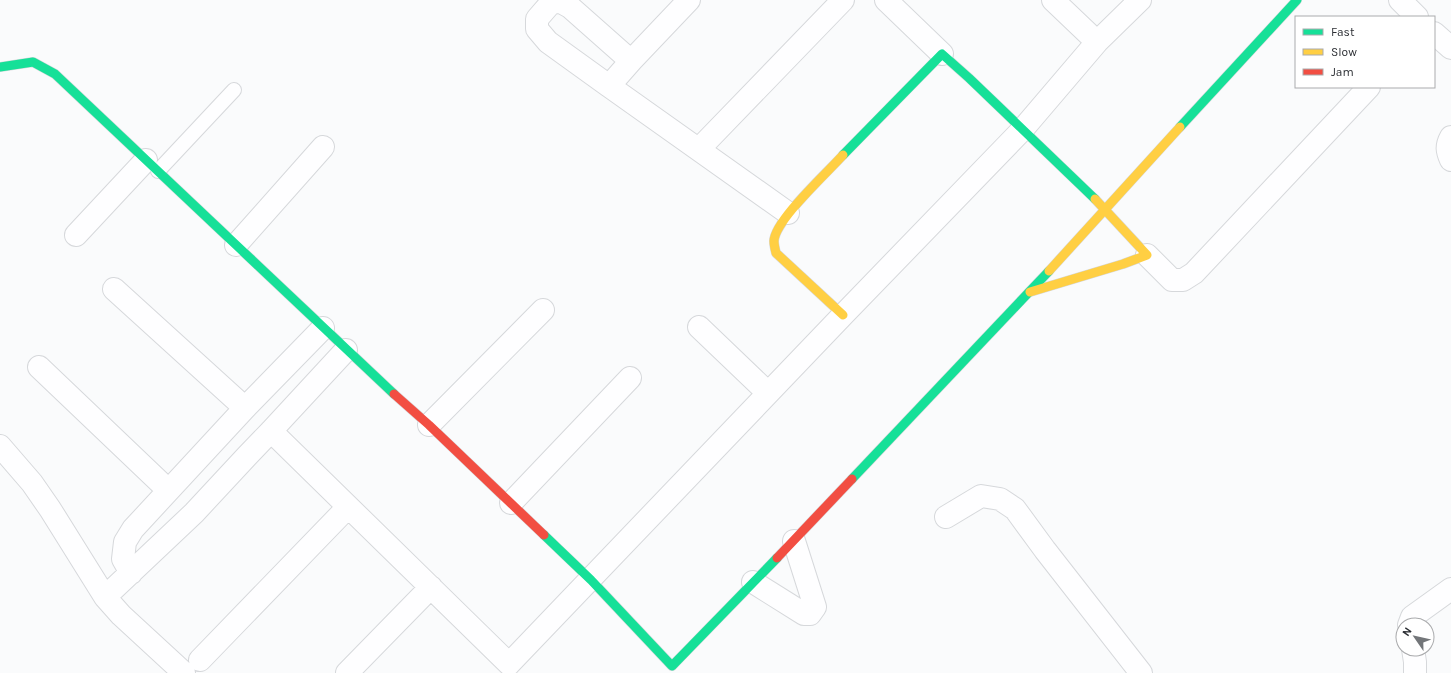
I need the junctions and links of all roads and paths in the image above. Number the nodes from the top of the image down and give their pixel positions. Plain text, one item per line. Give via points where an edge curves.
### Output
1 (689, 0) edge
2 (843, 0) edge
3 (886, 0) edge
4 (1053, 0) edge
5 (1140, 0) edge
6 (1297, 0) edge
7 (1400, 0) edge
8 (1416, 16) edge
9 (1435, 34) edge
10 (1097, 42) junction
11 (1451, 48) edge
12 (942, 54) junction
13 (631, 61) junction
14 (0, 67) edge
15 (609, 86) junction
16 (1368, 88) edge
17 (234, 90) dead end
18 (1022, 130) junction
19 (1451, 137) edge
20 (323, 147) dead end
21 (699, 150) junction
22 (1451, 160) edge
23 (152, 166) junction
24 (1105, 208) junction
25 (788, 213) junction
26 (76, 235) dead end
27 (236, 245) junction
28 (1147, 255) junction
29 (114, 289) dead end
30 (1029, 292) junction
31 (543, 310) dead end
32 (843, 315) junction
33 (700, 327) dead end
34 (323, 328) junction
35 (346, 350) junction
36 (39, 367) dead end
37 (630, 378) dead end
38 (768, 393) junction
39 (245, 408) junction
40 (429, 424) junction
41 (271, 431) junction
42 (0, 446) edge
43 (168, 490) junction
44 (511, 503) junction
45 (348, 507) junction
46 (946, 517) dead end
47 (794, 541) junction
48 (131, 573) junction
49 (591, 580) junction
50 (753, 582) junction
51 (430, 587) junction
52 (1451, 589) edge
53 (106, 597) junction
54 (1412, 617) edge
55 (1414, 657) edge
56 (192, 667) edge
57 (505, 669) edge
58 (668, 670) edge
59 (347, 673) edge
60 (1140, 673) edge
61 (1415, 673) edge

1 - 13 street
2 - 21 street
3 - 12 street
4 - 10 street
5 - 10 street
6 - 24 street
7 - 8 street
9 - 11 street
10 - 18 street
12 - 18 street
12 - 25 street
13 - 15 street
13 - 15 street via 570,7 559,1 550,4 537,19 537,29 548,42
14 - 23 street via 33,62 55,74
15 - 21 street
16 - 28 street via 1194,273 1182,280 1172,280
17 - 23 lane
18 - 24 street
18 - 32 street
19 - 22 street via 1447,144
20 - 27 street
21 - 25 street
23 - 26 street
23 - 27 street
24 - 28 street
24 - 30 street
25 - 32 street via 779,226 774,240 776,253
27 - 34 street
28 - 30 street
29 - 39 street
30 - 47 street
31 - 40 street
32 - 38 street
33 - 38 street
34 - 35 street
34 - 39 street
35 - 40 street
35 - 41 street
36 - 43 street
37 - 44 street
38 - 49 street
39 - 43 street
40 - 44 street
41 - 45 street
41 - 48 street via 194,513
42 - 53 street via 50,509
43 - 48 street via 125,542 122,558
44 - 49 street
45 - 51 street
45 - 56 street
46 - 60 street via 981,496 1000,499 1015,509
47 - 50 street
47 - 50 street via 816,607 810,614 804,614
48 - 53 street
49 - 57 street
49 - 58 street
50 - 58 street
51 - 57 street
51 - 59 street
52 - 54 street
53 - 56 street via 121,615
55 - 61 street

